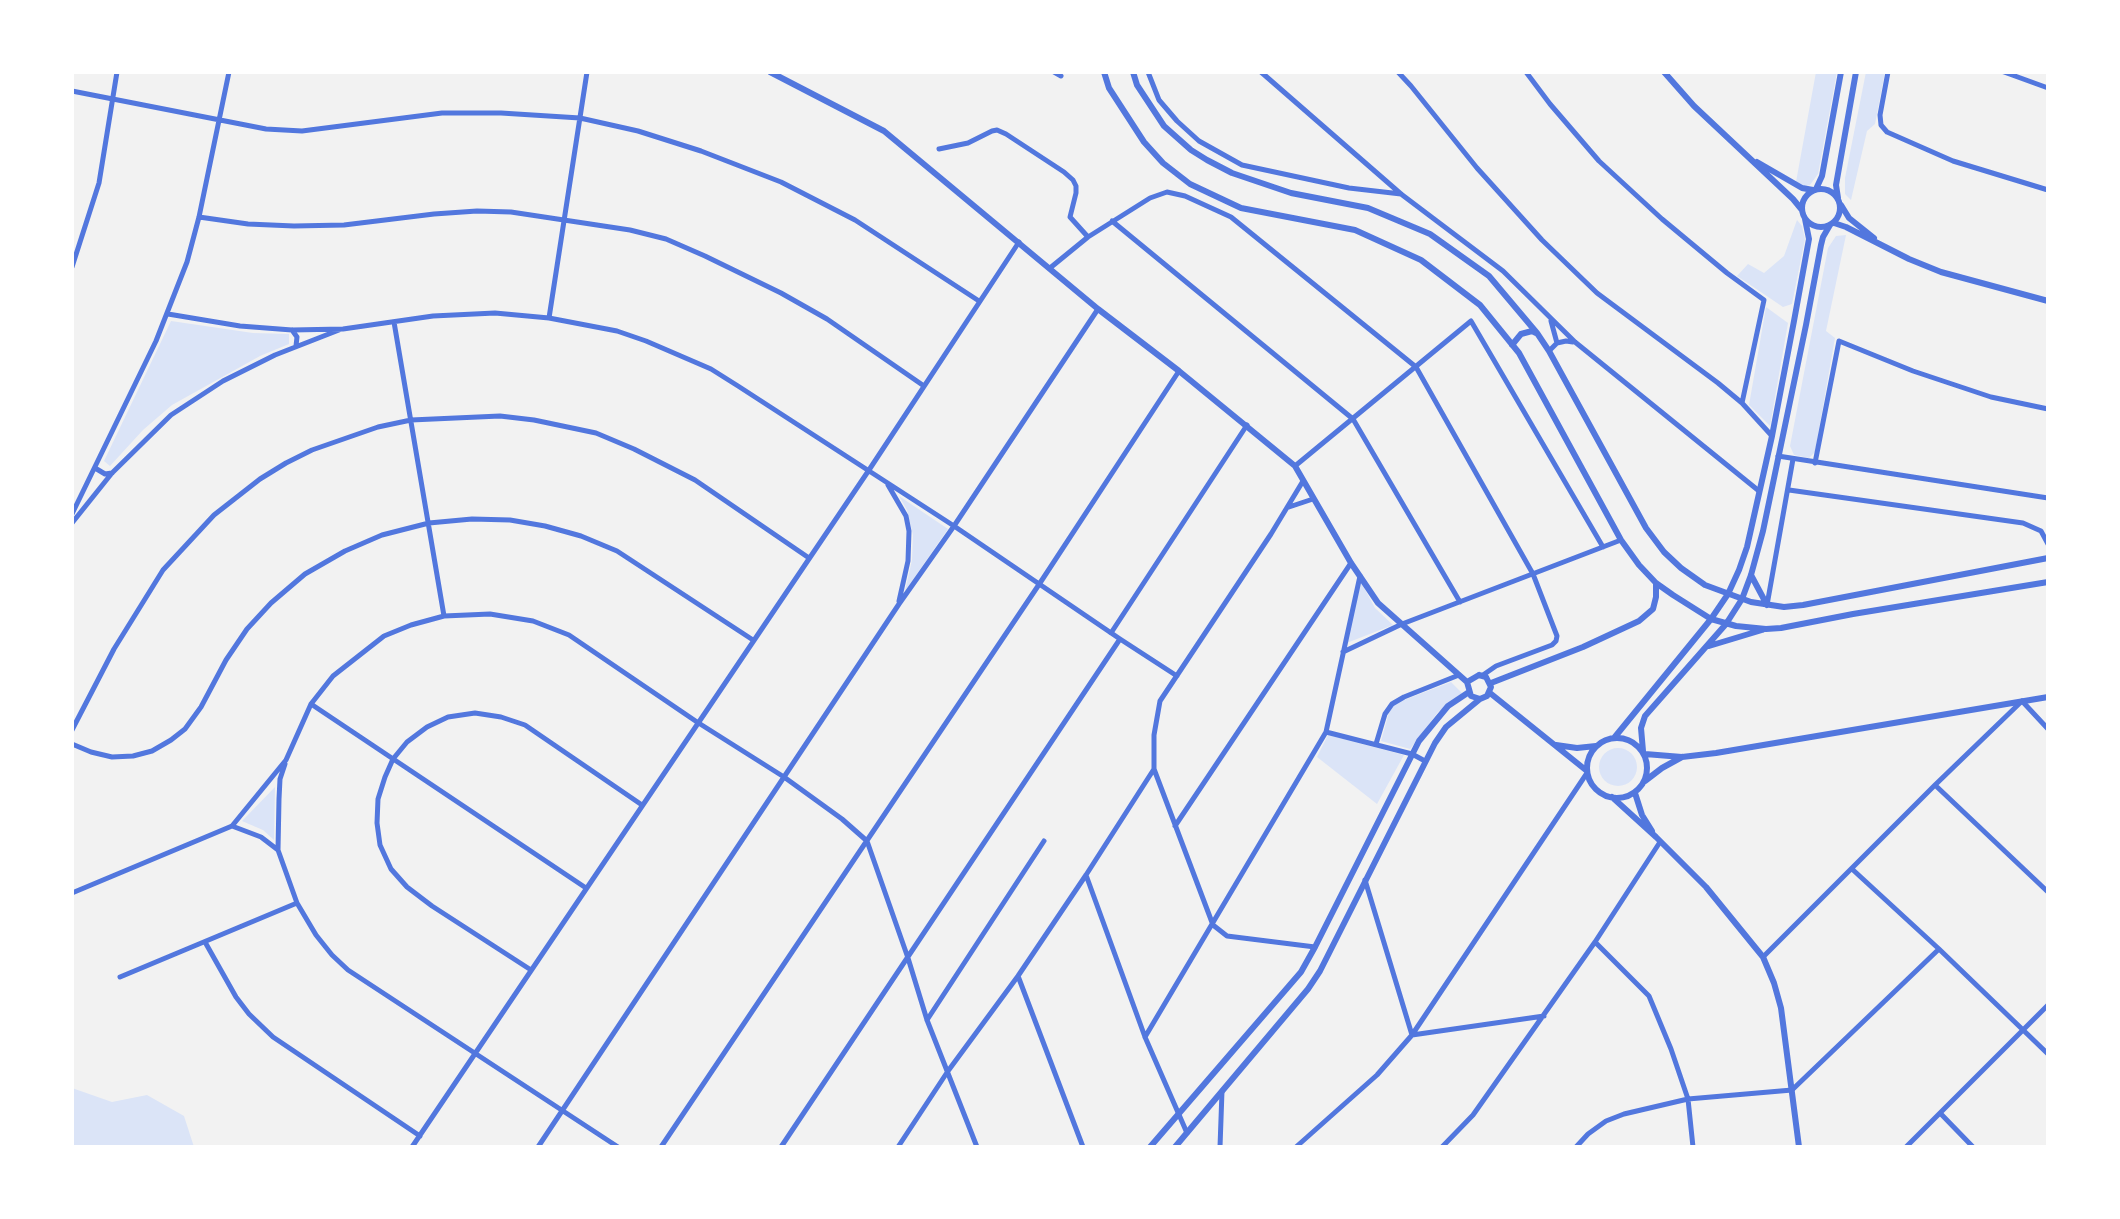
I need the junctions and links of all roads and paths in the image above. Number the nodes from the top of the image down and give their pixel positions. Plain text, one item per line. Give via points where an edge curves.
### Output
1 (117, 72) edge
2 (229, 72) edge
3 (587, 72) edge
4 (770, 72) edge
5 (1054, 72) edge
6 (1104, 72) edge
7 (1133, 72) edge
8 (1148, 72) edge
9 (1261, 72) edge
10 (1398, 72) edge
11 (1526, 72) edge
12 (1664, 72) edge
13 (1841, 72) edge
14 (1856, 72) edge
15 (1888, 72) edge
16 (2004, 72) edge
17 (1061, 76) dead end
18 (2048, 88) edge
19 (72, 91) edge
20 (111, 99) junction
21 (580, 118) junction
22 (220, 120) junction
23 (939, 149) dead end
24 (1744, 154) junction
25 (1814, 190) junction
26 (2048, 190) edge
27 (1401, 194) junction
28 (1839, 201) junction
29 (1802, 210) junction
30 (199, 217) junction
31 (565, 219) junction
32 (1805, 219) junction
33 (1112, 221) junction
34 (1832, 224) junction
35 (1088, 237) junction
36 (1019, 242) junction
37 (1886, 248) junction
38 (72, 267) edge
39 (1050, 268) junction
40 (979, 301) junction
41 (2048, 301) edge
42 (1098, 309) junction
43 (168, 314) junction
44 (549, 318) junction
45 (1551, 320) junction
46 (394, 322) junction
47 (343, 329) junction
48 (292, 330) junction
49 (1537, 333) junction
50 (1575, 342) junction
51 (1557, 343) junction
52 (1512, 345) junction
53 (296, 346) junction
54 (1549, 351) junction
55 (1416, 366) junction
56 (1179, 371) junction
57 (924, 386) junction
58 (1742, 403) junction
59 (2048, 409) edge
60 (1353, 419) junction
61 (411, 420) junction
62 (1246, 425) junction
63 (1772, 436) junction
64 (1778, 456) junction
65 (1793, 459) junction
66 (1815, 463) junction
67 (1295, 466) junction
68 (95, 468) junction
69 (869, 470) junction
70 (112, 473) junction
71 (1303, 481) junction
72 (888, 483) junction
73 (1789, 490) junction
74 (1759, 491) junction
75 (2048, 498) edge
76 (1313, 499) junction
77 (1288, 508) junction
78 (72, 514) edge
79 (72, 523) edge
80 (429, 523) junction
81 (954, 526) junction
82 (1621, 540) junction
83 (2048, 544) edge
84 (1604, 547) junction
85 (809, 558) junction
86 (2048, 558) edge
87 (1351, 563) junction
88 (1533, 574) junction
89 (1751, 575) junction
90 (1360, 576) junction
91 (2048, 582) edge
92 (1040, 583) junction
93 (1656, 583) junction
94 (1728, 594) junction
95 (1742, 599) junction
96 (1460, 602) junction
97 (899, 604) junction
98 (1767, 605) junction
99 (444, 616) junction
100 (1711, 619) junction
101 (1402, 624) junction
102 (1726, 624) junction
103 (1766, 629) junction
104 (1111, 633) junction
105 (1120, 639) junction
106 (753, 640) junction
107 (1708, 646) junction
108 (1343, 651) junction
109 (1458, 674) junction
110 (1178, 675) junction
111 (1483, 675) junction
112 (1469, 680) junction
113 (1491, 683) junction
114 (1469, 692) junction
115 (1490, 693) junction
116 (2048, 697) edge
117 (1480, 699) junction
118 (2022, 702) junction
119 (311, 704) junction
120 (697, 723) junction
121 (2048, 729) edge
122 (72, 730) edge
123 (1326, 732) junction
124 (1614, 738) junction
125 (72, 744) edge
126 (1376, 744) junction
127 (1552, 744) junction
128 (1597, 746) junction
129 (1644, 753) junction
130 (1412, 754) junction
131 (1682, 757) junction
132 (286, 759) junction
133 (393, 759) junction
134 (1425, 761) junction
135 (1154, 769) junction
136 (1587, 772) junction
137 (784, 777) junction
138 (1645, 781) junction
139 (1935, 784) junction
140 (1635, 793) junction
141 (1612, 797) junction
142 (642, 805) junction
143 (232, 825) junction
144 (1175, 826) junction
145 (1658, 839) junction
146 (867, 840) junction
147 (1044, 841) dead end
148 (278, 850) junction
149 (1852, 869) junction
150 (1086, 875) junction
151 (1365, 880) junction
152 (586, 888) junction
153 (2048, 892) edge
154 (72, 893) edge
155 (297, 903) junction
156 (1213, 925) junction
157 (205, 942) junction
158 (1595, 942) junction
159 (1315, 948) junction
160 (1939, 949) junction
161 (1763, 957) junction
162 (908, 958) junction
163 (531, 970) junction
164 (1018, 976) junction
165 (120, 977) dead end
166 (2048, 1005) edge
167 (1544, 1016) junction
168 (927, 1020) junction
169 (2024, 1030) junction
170 (1412, 1035) junction
171 (1145, 1036) junction
172 (475, 1054) junction
173 (2048, 1054) edge
174 (948, 1071) junction
175 (1792, 1090) junction
176 (1222, 1091) junction
177 (1688, 1099) junction
178 (562, 1111) junction
179 (1179, 1113) junction
180 (1941, 1114) junction
181 (1187, 1133) junction
182 (420, 1136) junction
183 (412, 1147) edge
184 (538, 1147) edge
185 (618, 1147) edge
186 (661, 1147) edge
187 (781, 1147) edge
188 (898, 1147) edge
189 (977, 1147) edge
190 (1083, 1147) edge
191 (1150, 1147) edge
192 (1175, 1147) edge
193 (1220, 1147) edge
194 (1296, 1147) edge
195 (1442, 1147) edge
196 (1576, 1147) edge
197 (1693, 1147) edge
198 (1799, 1147) edge
199 (1906, 1147) edge
200 (1973, 1147) edge

1 - 20 street
2 - 22 street
3 - 21 street
4 - 36 street via 884,131
5 - 17 street
6 - 52 street via 1109,88 1144,142 1190,184 1241,208 1355,231 1421,260 1480,304
7 - 49 street via 1137,85 1164,126 1191,150 1232,173 1291,193 1368,208 1430,234 1489,276
8 - 27 street via 1160,100 1177,121 1199,141 1242,165 1349,188
9 - 27 street
10 - 58 street via 1477,168 1597,293
11 - 58 street via 1599,162 1662,219 1764,300
12 - 24 street
13 - 25 street via 1822,176
14 - 28 street via 1836,186
15 - 26 street via 1880,115 1887,132 1953,161
16 - 18 street
19 - 20 street
20 - 22 street
20 - 38 street via 99,183
21 - 22 street via 442,113 302,131
21 - 31 street
21 - 40 street via 701,151 781,182 855,220
22 - 30 street
23 - 35 street via 968,143 992,131 1006,134 1073,180 1076,193 1070,217
24 - 25 street via 1796,185
24 - 29 street
25 - 28 street via 1828,190
25 - 29 street via 1804,198
27 - 45 street via 1503,271
28 - 34 street via 1838,218
28 - 37 street via 1849,218
29 - 32 street
30 - 31 street via 294,226 344,225 477,211
30 - 43 street
31 - 44 street
31 - 57 street via 666,239 705,256 827,319
32 - 34 street via 1816,227
32 - 63 street via 1809,238
33 - 35 street
33 - 55 street via 1167,192 1231,217
33 - 60 street
34 - 37 street
34 - 64 street via 1823,237
35 - 39 street
36 - 39 street
36 - 40 street
37 - 41 street via 1941,272
39 - 42 street
40 - 57 street
42 - 56 street
42 - 81 street
43 - 48 street
43 - 68 street
44 - 46 street via 495,313
44 - 69 street via 617,332 680,354 711,369
45 - 50 street
45 - 51 street
46 - 47 street
46 - 61 street
47 - 48 street
47 - 53 street
48 - 53 street via 297,337
49 - 52 street via 1521,334
49 - 54 street
50 - 51 street
50 - 74 street
51 - 54 street
52 - 82 street
53 - 70 street via 224,381 171,415
54 - 94 street via 1646,528 1681,568 1705,585
55 - 60 street
55 - 84 street via 1471,321
55 - 88 street
56 - 62 street
56 - 92 street
57 - 69 street
58 - 63 street
59 - 66 street via 1991,397 1839,341
60 - 67 street
60 - 96 street
61 - 80 street
61 - 85 street via 501,416 596,433 695,480
61 - 122 street via 378,427 295,459 214,515 163,570 114,649
62 - 67 street
62 - 104 street
63 - 74 street
64 - 65 street
64 - 89 street
65 - 66 street
65 - 73 street
66 - 75 street
67 - 71 street
68 - 70 street
68 - 78 street
69 - 72 street
69 - 85 street
70 - 79 street
71 - 76 street
71 - 77 street
72 - 81 street
72 - 97 street via 909,531 908,561
73 - 83 street via 2023,523 2041,531
73 - 98 street
74 - 94 street via 1747,547
76 - 77 street
76 - 87 street
77 - 110 street
80 - 99 street
80 - 106 street via 510,520 581,536 617,551
80 - 125 street via 345,550 305,574 247,629 201,707 171,740 152,751 112,757
81 - 92 street
81 - 97 street
82 - 84 street
82 - 93 street
84 - 88 street
85 - 106 street
86 - 98 street via 1803,605
87 - 90 street
87 - 144 street
88 - 96 street
88 - 111 street via 1556,641
89 - 95 street
89 - 98 street
90 - 101 street via 1378,603
90 - 108 street
91 - 103 street
92 - 104 street
92 - 146 street
93 - 100 street
93 - 113 street via 1653,609 1639,621
94 - 95 street
94 - 100 street
95 - 98 street
95 - 102 street
96 - 101 street
97 - 137 street
99 - 119 street via 384,636 333,676
99 - 120 street via 490,614 533,621 569,635
100 - 102 street
100 - 124 street
101 - 108 street
101 - 109 street
102 - 103 street
102 - 107 street
103 - 107 street
104 - 105 street
105 - 110 street
105 - 162 street
106 - 120 street
107 - 129 street via 1645,716 1641,728
108 - 123 street
109 - 112 street
109 - 126 street via 1392,704
110 - 135 street via 1160,701
111 - 112 street
111 - 113 street
112 - 114 street
113 - 115 street
114 - 117 street
114 - 130 street via 1439,714
115 - 117 street
115 - 127 street
116 - 118 street
117 - 134 street via 1446,727
118 - 121 street
118 - 131 street
118 - 139 street
119 - 132 street
119 - 133 street
120 - 137 street
120 - 142 street
123 - 126 street
123 - 156 street
124 - 128 street
124 - 129 street via 1629,740
126 - 130 street
127 - 128 street
127 - 136 street
128 - 136 street via 1588,760
129 - 131 street
129 - 138 street via 1648,768
130 - 134 street
130 - 159 street
131 - 138 street
132 - 143 street
132 - 148 street via 280,779
133 - 142 street via 407,742 448,717 475,713 501,717 525,725
133 - 152 street
133 - 163 street via 378,799 377,823 380,844 391,869 432,906
134 - 151 street
135 - 144 street
135 - 150 street
136 - 141 street via 1597,790
136 - 170 street
137 - 146 street
137 - 178 street
138 - 140 street
139 - 149 street
139 - 153 street
140 - 141 street
140 - 145 street via 1642,815
141 - 145 street
142 - 152 street
143 - 148 street via 261,837
143 - 154 street
144 - 156 street
145 - 158 street
145 - 161 street via 1706,886
146 - 162 street
146 - 186 street
147 - 168 street
148 - 155 street
149 - 160 street
149 - 161 street
150 - 164 street
150 - 171 street
151 - 170 street
151 - 176 street via 1308,989
152 - 163 street
155 - 157 street
155 - 172 street via 316,935 348,970
156 - 159 street via 1227,936
156 - 171 street
157 - 165 street
157 - 182 street via 236,997 273,1037
158 - 167 street
158 - 177 street via 1649,996
159 - 179 street via 1301,972
160 - 169 street
160 - 175 street
161 - 175 street via 1780,1008
162 - 168 street
162 - 187 street
163 - 172 street
164 - 174 street
164 - 190 street
166 - 169 street
167 - 170 street
167 - 195 street via 1473,1115
168 - 174 street
169 - 173 street
169 - 180 street
170 - 194 street via 1377,1075
171 - 179 street
172 - 178 street
172 - 182 street
174 - 188 street
174 - 189 street
175 - 177 street
175 - 198 street
176 - 181 street
176 - 193 street
177 - 196 street via 1606,1121
177 - 197 street
178 - 184 street
178 - 185 street
179 - 181 street
179 - 191 street
180 - 199 street
180 - 200 street
181 - 192 street
182 - 183 street

